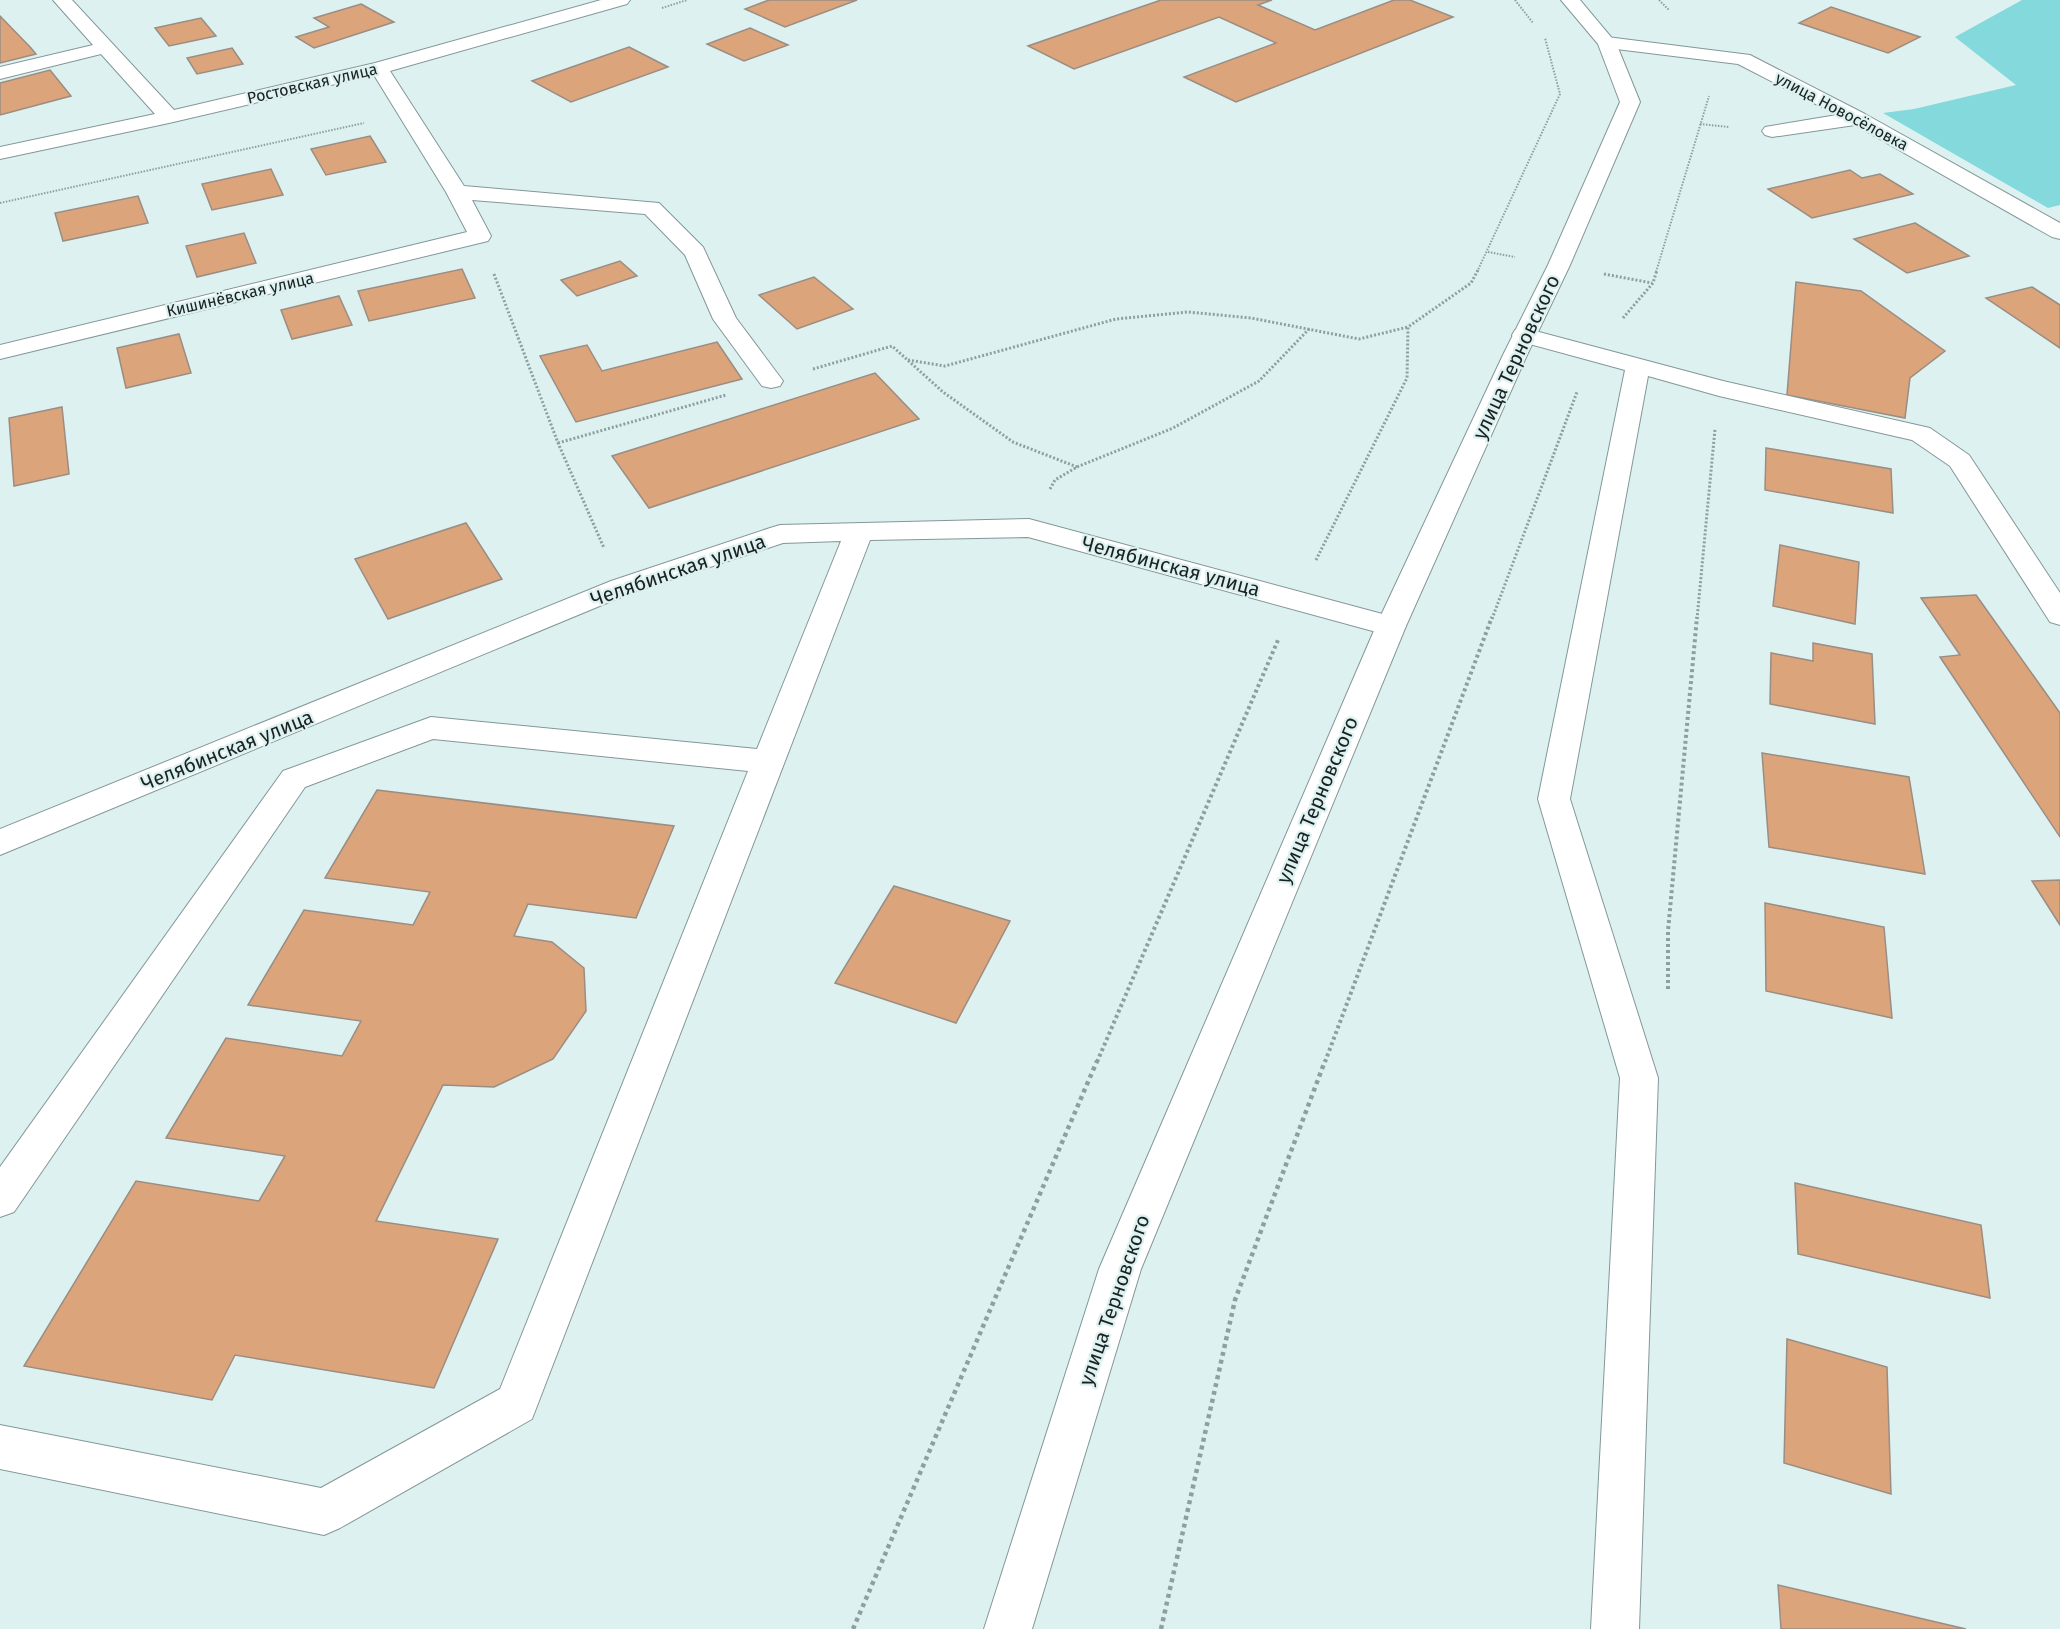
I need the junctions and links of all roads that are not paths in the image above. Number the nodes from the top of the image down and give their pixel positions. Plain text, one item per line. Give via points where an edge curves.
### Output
1 (62, 0) edge
2 (621, 0) edge
3 (1570, 0) edge
4 (591, 4) edge
5 (1607, 43) junction
6 (105, 47) junction
7 (379, 68) junction
8 (0, 73) edge
9 (169, 117) junction
10 (1858, 118) junction
11 (1772, 131) dead end
12 (0, 153) edge
13 (457, 192) junction
14 (2058, 228) edge
15 (1524, 335) junction
16 (0, 352) edge
17 (1638, 366) junction
18 (771, 381) road end
19 (861, 531) junction
20 (2060, 615) edge
21 (1391, 626) junction
22 (768, 762) junction
23 (0, 843) edge
24 (0, 1199) edge
25 (0, 1447) edge
26 (1008, 1629) edge
27 (1615, 1629) edge

1 - 6 street
2 - 4 street, Ростовская улица
3 - 5 street, улица Терновского
4 - 7 street, Ростовская улица
5 - 10 street, улица Новосёловка via 1743,59
5 - 15 street, улица Терновского via 1630,102
6 - 8 street
6 - 9 street
7 - 9 street, Ростовская улица
7 - 13 street
9 - 12 street, Ростовская улица
10 - 11 street
10 - 14 street, улица Новосёловка
13 - 16 street, Кишинёвская улица via 480,237
13 - 18 street via 651,208 695,252 725,320
15 - 17 street
15 - 21 street, улица Терновского
17 - 20 street via 1921,434 1960,461
17 - 27 street via 1554,799 1639,1078
19 - 21 street, Челябинская улица via 1029,528
19 - 22 street
19 - 23 street, Челябинская улица via 780,534 621,587
21 - 26 street, улица Терновского via 1120,1269
22 - 24 street via 431,728 294,779
22 - 25 street via 516,1404 324,1512

